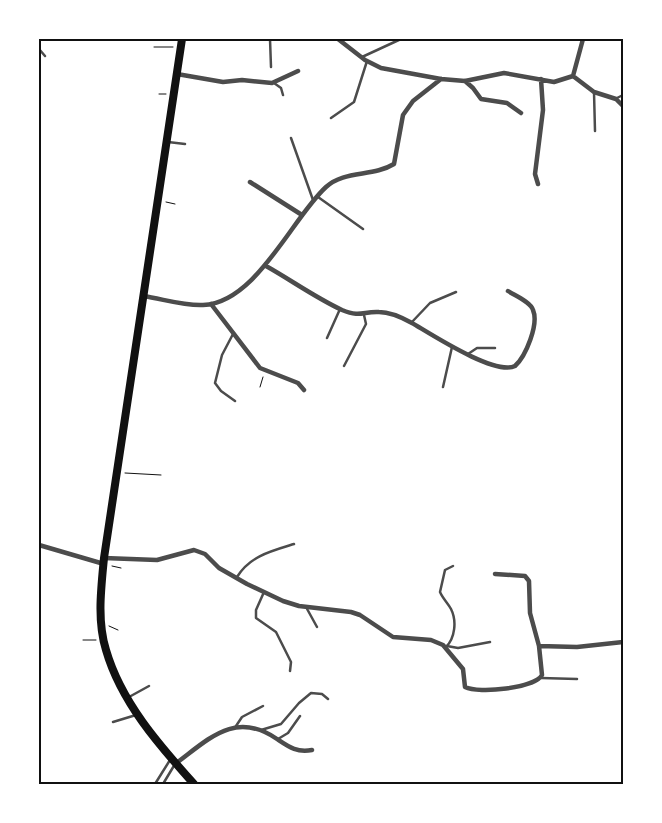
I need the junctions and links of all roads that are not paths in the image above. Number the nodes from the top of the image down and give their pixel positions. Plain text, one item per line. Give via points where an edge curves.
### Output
1 (270, 39) edge
2 (338, 39) edge
3 (401, 39) edge
4 (583, 39) edge
5 (181, 42) edge
6 (39, 48) edge
7 (45, 56) dead end
8 (362, 57) junction
9 (367, 61) junction
10 (271, 67) dead end
11 (298, 71) dead end
12 (177, 74) junction
13 (573, 76) junction
14 (441, 78) junction
15 (541, 80) junction
16 (465, 82) junction
17 (272, 83) junction
18 (594, 92) junction
19 (283, 95) dead end
20 (623, 95) edge
21 (616, 99) junction
22 (623, 106) edge
23 (521, 113) dead end
24 (331, 118) dead end
25 (595, 130) dead end
26 (291, 138) dead end
27 (166, 142) junction
28 (185, 144) dead end
29 (250, 182) dead end
30 (538, 184) dead end
31 (315, 198) junction
32 (302, 215) junction
33 (363, 229) dead end
34 (266, 266) junction
35 (508, 290) dead end
36 (456, 292) dead end
37 (143, 296) junction
38 (211, 304) junction
39 (340, 309) junction
40 (364, 315) junction
41 (411, 323) junction
42 (234, 333) junction
43 (327, 338) dead end
44 (452, 347) junction
45 (494, 348) dead end
46 (468, 354) junction
47 (344, 366) dead end
48 (443, 387) dead end
49 (304, 390) dead end
50 (235, 401) dead end
51 (294, 544) dead end
52 (39, 545) edge
53 (104, 561) junction
54 (453, 566) dead end
55 (495, 574) dead end
56 (236, 577) junction
57 (264, 592) junction
58 (306, 607) junction
59 (316, 627) dead end
60 (490, 642) dead end
61 (623, 642) edge
62 (539, 646) junction
63 (447, 647) junction
64 (290, 671) dead end
65 (541, 678) junction
66 (577, 679) dead end
67 (149, 686) dead end
68 (128, 697) junction
69 (328, 700) dead end
70 (263, 706) dead end
71 (137, 714) junction
72 (300, 716) dead end
73 (112, 722) dead end
74 (236, 726) junction
75 (261, 730) junction
76 (278, 739) junction
77 (312, 750) dead end
78 (173, 761) junction
79 (155, 784) edge
80 (163, 784) edge
81 (194, 784) edge

1 - 10 lane
2 - 8 street
3 - 8 lane
4 - 13 street
5 - 12 highway
6 - 7 lane
8 - 9 street
9 - 14 street via 381,68
9 - 24 lane via 354,102
11 - 17 street
12 - 17 street via 223,82 250,80
12 - 27 highway
13 - 15 street via 558,82
13 - 18 street
14 - 16 street
14 - 31 street via 413,101 403,115 394,164 338,179
15 - 16 street via 504,73
15 - 30 street via 543,110 535,174
16 - 23 street via 481,99 507,103
17 - 19 lane via 281,88
18 - 21 street
18 - 25 lane
20 - 21 lane
21 - 22 street
26 - 31 lane
27 - 28 lane
27 - 37 highway
29 - 32 street
31 - 32 street
31 - 33 lane
32 - 34 street
34 - 38 street via 235,292
34 - 39 street
35 - 46 street via 534,310 526,352 510,368 496,366
36 - 41 lane via 430,302
37 - 38 street
37 - 53 highway
38 - 42 street
39 - 40 street
39 - 43 lane
40 - 41 street via 382,312
40 - 47 lane via 366,324
41 - 44 street
42 - 49 street via 256,364 265,371 298,383
42 - 50 lane via 222,355 214,383
44 - 46 street
44 - 48 lane
45 - 46 lane via 477,348
51 - 56 lane via 254,558
52 - 53 street
53 - 56 street via 157,560 194,550 205,554 219,568
53 - 68 highway via 100,601 104,640 117,679
54 - 63 lane via 445,570 440,592 454,621 453,637
55 - 62 street via 528,578 530,613
56 - 57 street
57 - 58 street via 292,605
57 - 64 lane via 256,618 276,632 291,662
58 - 59 lane
58 - 63 street via 360,614 393,637 431,640
60 - 63 lane
61 - 62 street via 577,647
62 - 65 street
63 - 65 street via 462,669 468,689 503,689
65 - 66 lane
67 - 68 lane
68 - 71 highway
69 - 75 lane via 322,694 311,693 281,724
70 - 74 lane via 242,717
71 - 73 lane
71 - 78 highway
72 - 76 lane via 288,733
74 - 75 street
74 - 78 street via 220,732
75 - 76 street
76 - 77 street via 300,752
78 - 79 lane
78 - 80 lane
78 - 81 highway

